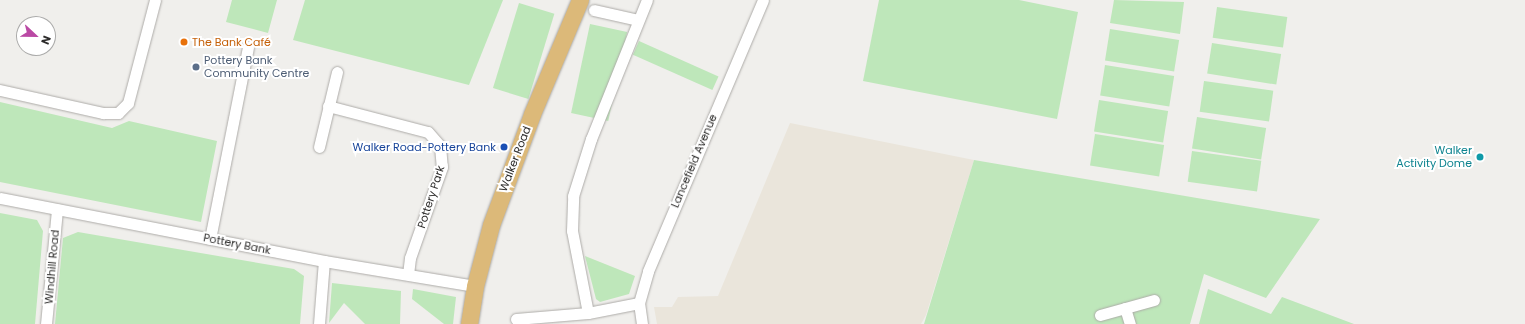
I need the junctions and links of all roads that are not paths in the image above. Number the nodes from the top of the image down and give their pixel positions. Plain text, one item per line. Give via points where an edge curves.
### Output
1 (156, 0) edge
2 (580, 0) edge
3 (647, 0) edge
4 (763, 0) edge
5 (594, 10) dead end
6 (638, 20) junction
7 (248, 47) dead end
8 (337, 72) dead end
9 (0, 90) edge
10 (328, 106) junction
11 (319, 147) dead end
12 (0, 198) edge
13 (57, 210) junction
14 (210, 239) junction
15 (324, 261) junction
16 (408, 274) junction
17 (475, 286) junction
18 (1154, 300) dead end
19 (638, 303) junction
20 (1125, 308) junction
21 (588, 313) junction
22 (1100, 315) dead end
23 (516, 319) dead end
24 (46, 324) edge
25 (319, 324) edge
26 (469, 324) edge
27 (642, 324) edge
28 (1130, 324) edge

1 - 9 street via 128,103 118,113
2 - 17 main road, Walker Road via 504,189
3 - 6 street
4 - 19 street, Lancefield Avenue via 648,271
5 - 6 street
6 - 21 street via 584,157 573,196 573,238
7 - 14 street
8 - 10 street
10 - 11 street
10 - 16 street, Pottery Park via 428,132 440,146 442,167 410,258
12 - 13 street, Pottery Bank
13 - 14 street, Pottery Bank
13 - 24 street, Windhill Road
14 - 15 street, Pottery Bank
15 - 16 street, Pottery Bank
15 - 25 street
16 - 17 street, Pottery Bank
17 - 26 main road, Walker Road
18 - 20 street
19 - 21 street
19 - 27 street, Lancefield Avenue
20 - 22 street
20 - 28 street
21 - 23 street

